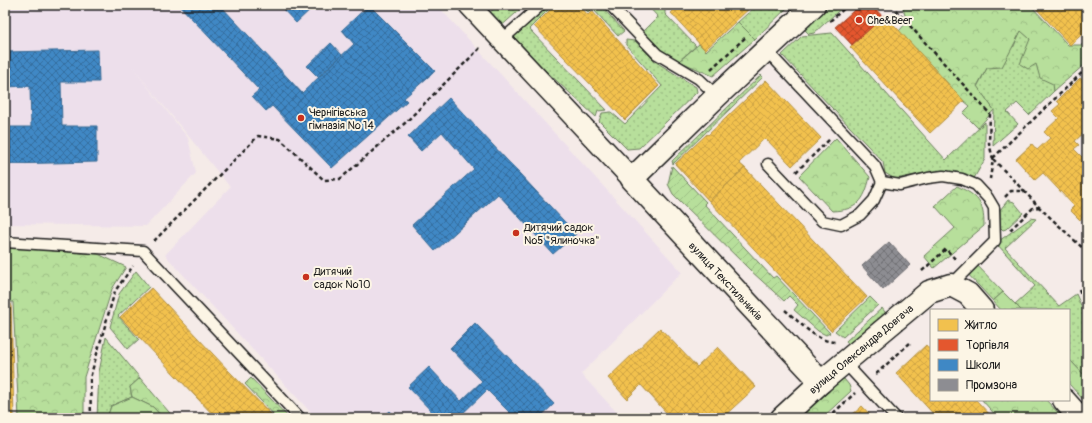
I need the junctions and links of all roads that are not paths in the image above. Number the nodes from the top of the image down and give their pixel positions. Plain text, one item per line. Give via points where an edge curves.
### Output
1 (469, 5) edge
2 (540, 5) edge
3 (610, 5) edge
4 (814, 5) edge
5 (498, 36) junction
6 (766, 50) junction
7 (717, 96) junction
8 (768, 164) dead end
9 (632, 179) junction
10 (882, 182) junction
11 (5, 242) edge
12 (951, 285) junction
13 (981, 309) edge
14 (843, 352) junction
15 (821, 382) junction
16 (1065, 401) edge
17 (300, 418) edge
18 (782, 418) edge
19 (896, 418) edge
20 (1080, 418) edge

1 - 5 street, вулиця Текстильників
2 - 5 lane
3 - 7 lane via 657,54 699,79
4 - 6 street
5 - 9 street, вулиця Текстильників
6 - 7 street
6 - 10 lane via 875,166
7 - 9 street
8 - 10 lane via 822,222 841,225 860,216 874,200
9 - 15 street, вулиця Текстильників
10 - 12 lane via 900,185 943,176 962,179 976,185 988,198 994,208 995,241
11 - 17 lane via 143,251
12 - 13 street via 968,294
12 - 14 street, вулиця Олександра Довгача via 929,292
14 - 15 street, вулиця Олександра Довгача
14 - 19 lane
15 - 18 street, вулиця Олександра Довгача
16 - 20 street

